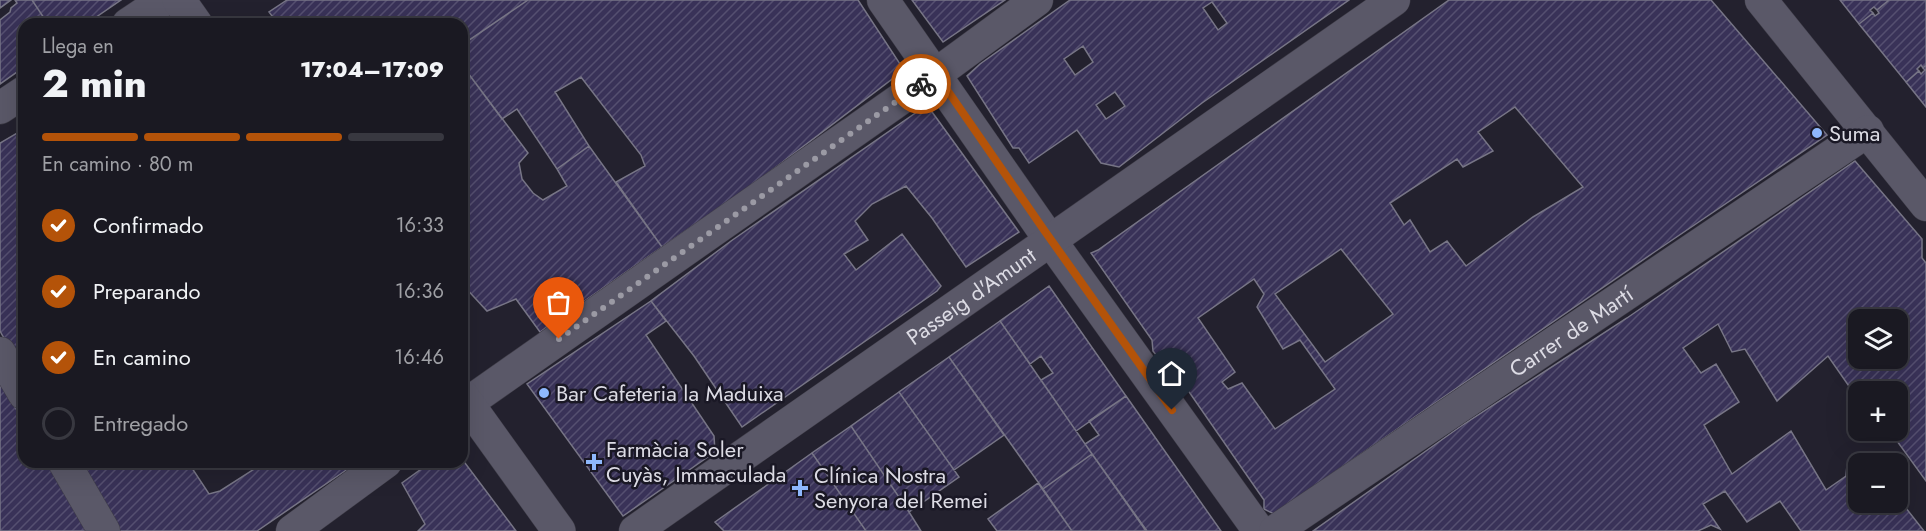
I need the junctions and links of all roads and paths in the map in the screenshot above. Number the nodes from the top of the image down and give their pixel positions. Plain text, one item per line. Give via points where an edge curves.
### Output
1 (165, 0) edge
2 (179, 0) edge
3 (883, 0) edge
4 (1037, 0) edge
5 (1394, 0) edge
6 (1761, 0) edge
7 (137, 18) edge
8 (192, 18) edge
9 (936, 74) junction
10 (18, 96) edge
11 (0, 108) edge
12 (1868, 131) junction
13 (1926, 205) edge
14 (1050, 239) junction
15 (0, 353) edge
16 (18, 384) edge
17 (468, 399) edge
18 (468, 407) edge
19 (67, 468) edge
20 (378, 468) edge
21 (104, 531) edge
22 (292, 531) edge
23 (559, 531) edge
24 (635, 531) edge
25 (1259, 531) edge
26 (1275, 531) edge

1 - 7 street
2 - 8 street
3 - 9 street
4 - 9 street
5 - 14 street, Passeig d'Amunt
6 - 12 street
9 - 14 street
9 - 17 street
10 - 11 street
12 - 13 street
12 - 26 street, Carrer de Martí
14 - 24 street, Passeig d'Amunt
14 - 25 street
15 - 16 street
18 - 23 street
19 - 21 street
20 - 22 street

